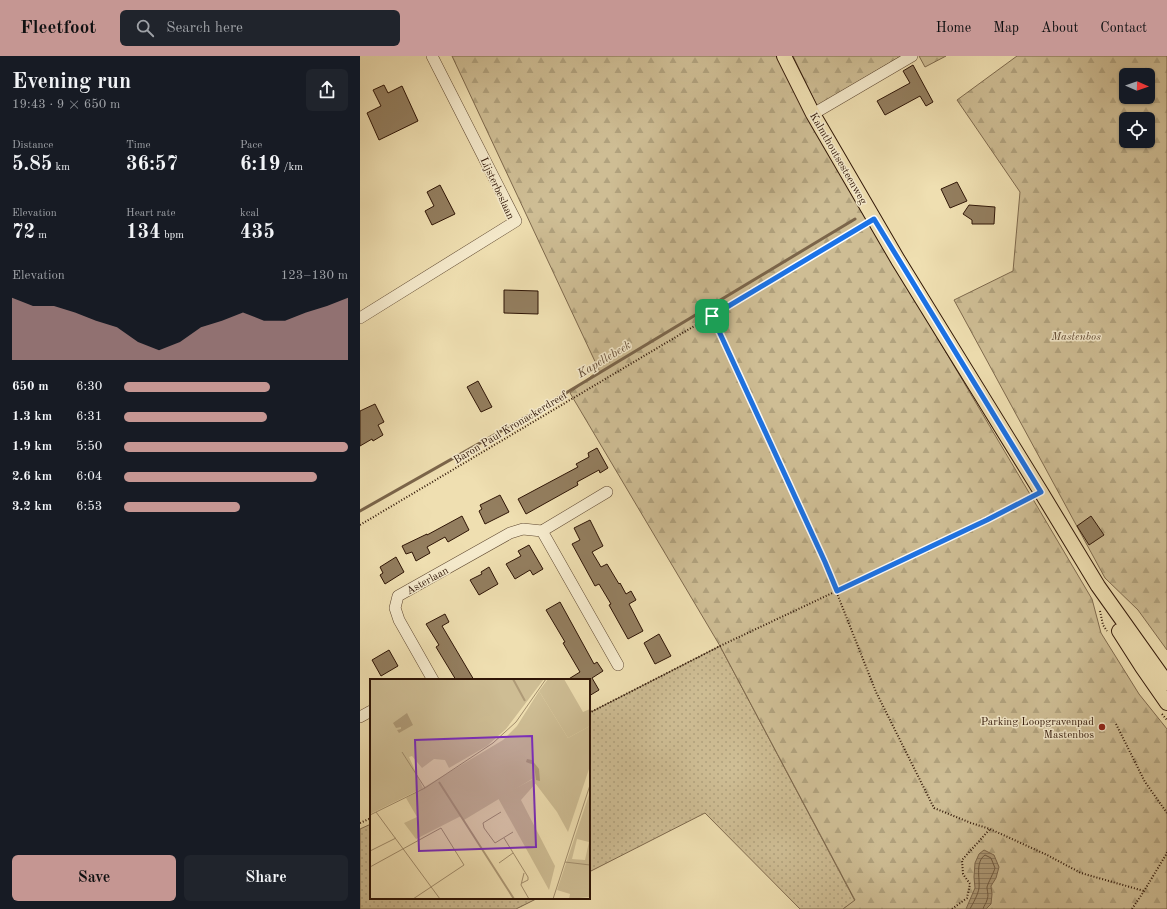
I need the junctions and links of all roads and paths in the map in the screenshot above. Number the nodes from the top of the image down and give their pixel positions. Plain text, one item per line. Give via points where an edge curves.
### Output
1 (432, 56) edge
2 (784, 56) edge
3 (912, 56) edge
4 (813, 114) junction
5 (874, 219) junction
6 (712, 316) junction
7 (360, 318) edge
8 (607, 492) dead end
9 (1041, 492) junction
10 (360, 525) edge
11 (542, 531) junction
12 (1098, 586) junction
13 (837, 591) junction
14 (618, 665) dead end
15 (429, 679) edge
16 (1167, 683) edge
17 (1167, 703) edge
18 (370, 712) edge
19 (590, 712) edge
20 (360, 717) edge
21 (1116, 724) dead end
22 (1167, 813) edge
23 (370, 819) edge
24 (360, 824) edge
25 (990, 829) junction
26 (1167, 850) edge
27 (1144, 891) junction
28 (952, 909) edge
29 (1132, 909) edge

1 - 7 street, Lijsterbeslaan via 516,221
2 - 4 main road, Kalmthoutsesteenweg
3 - 4 street
4 - 5 main road, Kalmthoutsesteenweg
5 - 6 path, Baron Paul Kronackerdreef
5 - 9 main road, Kalmthoutsesteenweg
6 - 10 path, Baron Paul Kronackerdreef
6 - 13 path
8 - 11 street
9 - 12 main road, Kalmthoutsesteenweg
9 - 13 path
11 - 14 street
11 - 15 street, Asterlaan via 523,529 510,533 398,596 395,608 399,620
12 - 16 main road, Kalmthoutsesteenweg
12 - 17 main road, Kalmthoutsesteenweg via 1118,628
13 - 19 path via 720,646
13 - 25 path via 876,692 934,808
18 - 20 street
21 - 22 path via 1146,782
23 - 24 path
25 - 27 path via 1081,873
25 - 28 path via 962,860 963,874 970,884 967,898
26 - 27 path
27 - 29 path

